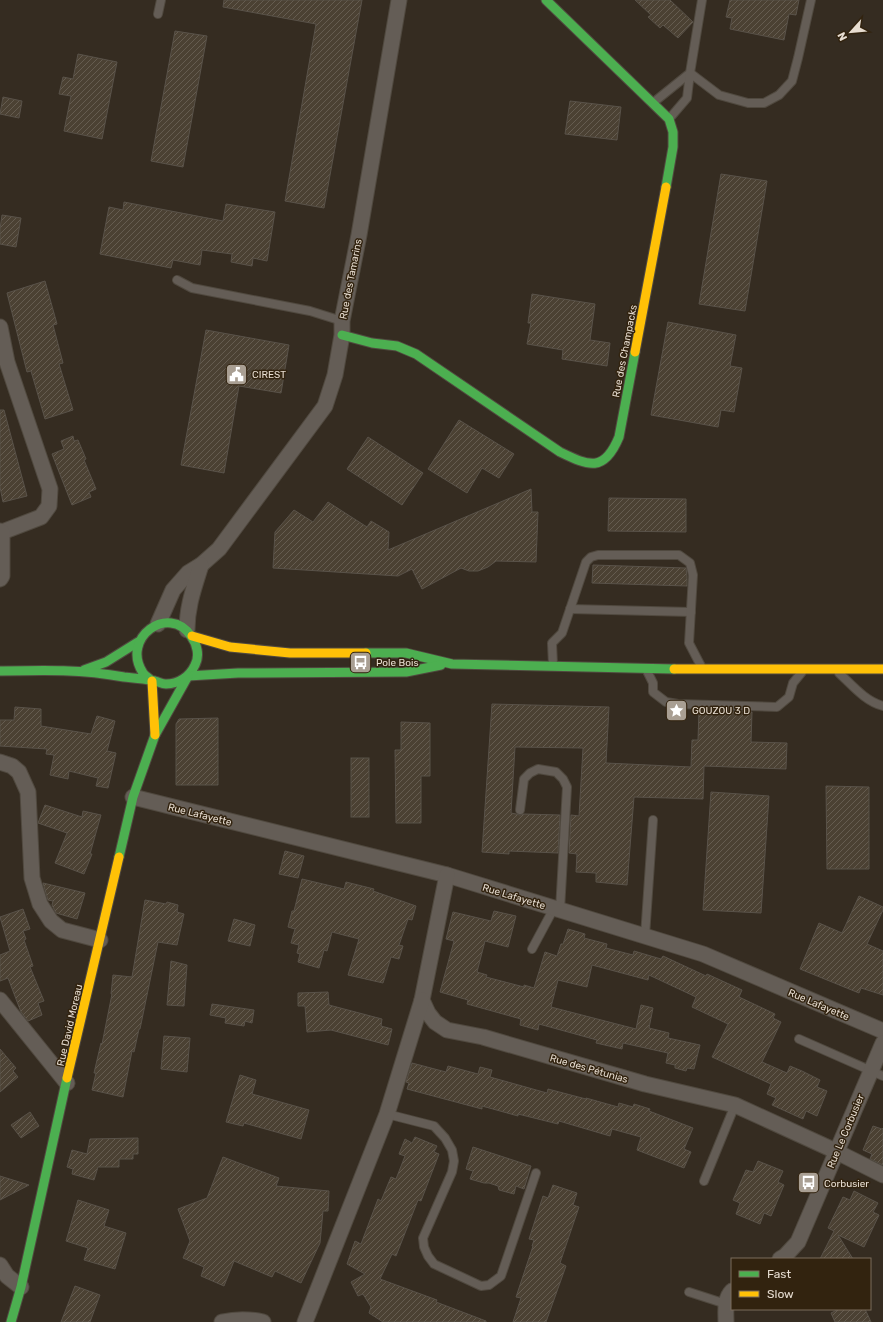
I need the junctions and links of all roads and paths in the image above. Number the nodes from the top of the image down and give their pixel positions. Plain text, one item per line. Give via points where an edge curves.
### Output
1 (161, 0) edge
2 (399, 0) edge
3 (546, 0) edge
4 (702, 0) edge
5 (811, 0) edge
6 (158, 14) dead end
7 (690, 73) junction
8 (651, 104) junction
9 (668, 119) junction
10 (177, 280) dead end
11 (0, 327) edge
12 (342, 328) junction
13 (3, 363) edge
14 (1, 532) edge
15 (201, 565) junction
16 (0, 579) edge
17 (570, 609) junction
18 (691, 612) junction
19 (158, 624) junction
20 (189, 633) junction
21 (138, 642) junction
22 (290, 653) junction
23 (275, 659) dead end
24 (452, 664) junction
25 (260, 665) dead end
26 (553, 666) junction
27 (702, 668) junction
28 (645, 669) junction
29 (805, 669) junction
30 (836, 669) junction
31 (883, 669) edge
32 (81, 670) junction
33 (0, 671) edge
34 (238, 673) junction
35 (188, 676) junction
36 (152, 681) junction
37 (883, 706) edge
38 (155, 734) junction
39 (0, 762) edge
40 (133, 797) junction
41 (520, 810) dead end
42 (652, 820) dead end
43 (447, 875) junction
44 (557, 909) junction
45 (645, 936) junction
46 (100, 940) junction
47 (532, 948) dead end
48 (0, 1000) edge
49 (422, 1000) junction
50 (883, 1031) edge
51 (799, 1039) dead end
52 (883, 1043) edge
53 (877, 1073) edge
54 (67, 1083) junction
55 (735, 1105) junction
56 (387, 1114) junction
57 (837, 1152) junction
58 (536, 1173) dead end
59 (883, 1175) edge
60 (704, 1181) dead end
61 (782, 1258) edge
62 (0, 1265) edge
63 (21, 1287) junction
64 (689, 1292) dead end
65 (729, 1298) edge
66 (11, 1322) edge
67 (222, 1322) edge
68 (263, 1322) edge
69 (305, 1322) edge
70 (726, 1322) edge

1 - 6 lane
2 - 12 street, Rue des Tamarins
3 - 8 street
4 - 7 lane
5 - 7 lane via 792,81 779,95 764,103 748,103 719,95
7 - 8 lane
7 - 9 lane via 687,98
8 - 9 street
9 - 12 street, Rue des Champacks via 673,132 674,147 619,437 614,450 605,459 594,463 580,462 560,452 416,354 397,346 372,343
10 - 12 lane via 192,288 310,311
11 - 13 street
12 - 15 street, Rue des Tamarins via 335,375 325,406 219,549
13 - 14 street via 50,489 50,506 41,517
14 - 16 street
15 - 19 street, Rue des Tamarins via 188,573 173,590
15 - 20 street via 187,613
17 - 18 lane
17 - 18 lane via 586,562 591,557 679,555 690,563 693,575
17 - 26 lane via 562,633 552,643
18 - 27 lane via 689,643
19 - 20 street via 178,625
19 - 21 street via 143,634
20 - 22 street via 230,647
20 - 35 street via 197,646 198,657
21 - 32 street via 106,662
21 - 36 street via 138,664
22 - 23 lane
22 - 24 street via 406,653
24 - 26 street
24 - 34 street via 406,672
25 - 34 lane
26 - 28 street
27 - 28 street
27 - 29 street
28 - 29 lane via 653,683 653,692 666,702 777,707 789,697 793,683
29 - 30 street
30 - 31 street
30 - 37 lane via 863,697
32 - 33 street
32 - 36 street
34 - 35 street
35 - 36 street via 177,683 164,684
35 - 38 street, Rue David Moreau
36 - 38 street, Rue David Moreau
38 - 40 street, Rue David Moreau
39 - 46 street via 12,766 19,772 28,792 32,878 40,904 51,921 62,930
40 - 43 street, Rue Lafayette
40 - 46 street, Rue David Moreau
41 - 44 lane via 524,779 530,773 538,769 556,772 563,779 566,787
42 - 45 lane
43 - 44 street, Rue Lafayette
43 - 49 street
44 - 45 street, Rue Lafayette
44 - 47 lane
45 - 50 street, Rue Lafayette via 703,954
46 - 54 street, Rue David Moreau
48 - 54 street
49 - 55 street, Rue des Pétunias via 435,1022 447,1030 645,1084
49 - 56 street
51 - 53 lane
52 - 53 street, Rue Le Corbusier
53 - 57 street, Rue Le Corbusier
54 - 63 street, Rue David Moreau
55 - 57 street, Rue des Pétunias
55 - 60 lane
56 - 58 lane via 434,1126 452,1150 452,1172 422,1238 428,1256 434,1264 481,1286 489,1285 501,1276
56 - 69 street
57 - 59 street, Rue des Pétunias
57 - 61 street, Rue Le Corbusier via 798,1242
62 - 63 street via 7,1276
63 - 66 street, Rue David Moreau
64 - 65 lane
65 - 70 street
67 - 68 street

